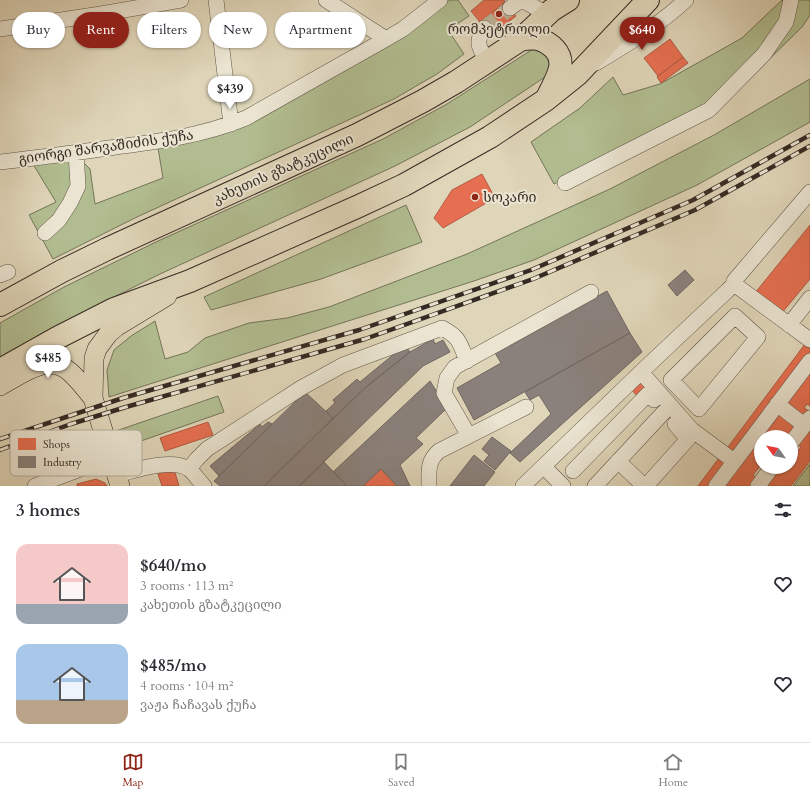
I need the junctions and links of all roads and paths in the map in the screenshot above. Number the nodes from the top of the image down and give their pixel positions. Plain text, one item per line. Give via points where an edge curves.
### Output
1 (181, 0) edge
2 (216, 0) edge
3 (326, 0) edge
4 (440, 0) edge
5 (648, 0) edge
6 (686, 0) edge
7 (791, 0) edge
8 (557, 6) edge
9 (510, 8) tunnel mouth
10 (484, 28) tunnel mouth
11 (0, 29) edge
12 (386, 39) junction
13 (520, 40) junction
14 (487, 61) junction
15 (577, 75) junction
16 (547, 99) junction
17 (231, 124) junction
18 (76, 152) junction
19 (0, 162) edge
20 (565, 183) dead end
21 (810, 192) edge
22 (810, 198) edge
23 (45, 233) dead end
24 (190, 281) junction
25 (734, 284) junction
26 (591, 292) dead end
27 (810, 298) edge
28 (0, 305) edge
29 (789, 325) junction
30 (676, 339) junction
31 (810, 340) edge
32 (693, 358) junction
33 (467, 361) junction
34 (810, 361) edge
35 (0, 370) edge
36 (641, 372) junction
37 (0, 386) edge
38 (657, 397) junction
39 (93, 398) junction
40 (777, 404) junction
41 (526, 407) dead end
42 (664, 412) junction
43 (807, 421) edge
44 (103, 430) edge
45 (612, 431) junction
46 (798, 433) edge
47 (469, 436) junction
48 (630, 448) junction
49 (618, 461) junction
50 (734, 461) junction
51 (544, 467) junction
52 (142, 469) edge
53 (189, 469) junction
54 (573, 470) dead end
55 (767, 474) edge
56 (62, 476) edge
57 (35, 486) edge
58 (204, 486) edge
59 (429, 486) edge
60 (523, 486) edge
61 (563, 486) edge
62 (595, 486) edge
63 (645, 486) edge
64 (716, 486) edge
65 (758, 486) edge

1 - 11 street
2 - 17 street
3 - 12 street
4 - 12 street, გიორგი შარვაშიძის ქუჩა
5 - 15 highway
6 - 15 street via 634,40
7 - 20 street via 786,22 764,54 709,110
8 - 9 street via 518,2
8 - 13 highway, კახეთის გზატკეცილი
10 - 14 street via 478,38
12 - 17 street, გიორგი შარვაშიძის ქუჩა
13 - 14 highway, კახეთის გზატკეცილი
13 - 16 highway via 537,39 557,50 561,59 560,68
14 - 28 highway, კახეთის გზატკეცილი via 394,117 107,249
15 - 16 highway
16 - 24 highway via 490,138 404,185
17 - 18 street, გიორგი შარვაშიძის ქუჩა via 166,141
18 - 19 street, გიორგი შარვაშიძის ქუჩა
18 - 23 street via 78,186 59,220
21 - 25 street
22 - 25 street
24 - 35 highway via 114,309
24 - 39 main road via 116,327 102,341 94,358
25 - 29 street
25 - 30 street
26 - 33 street
27 - 29 street
29 - 31 street
30 - 32 street
30 - 36 street
32 - 32 street via 735,316 758,337 699,409 671,380
33 - 47 street via 455,367 447,378 444,393
33 - 53 street via 455,335 442,328 343,365 302,388 207,450
34 - 40 street
36 - 38 street
36 - 51 street
37 - 39 main road via 36,366 50,364 61,366 71,373
38 - 42 street
38 - 45 street via 648,394
38 - 50 street via 692,430
39 - 44 main road
40 - 43 street
40 - 50 street
41 - 47 street
42 - 48 street
42 - 63 street via 688,439
43 - 46 street
45 - 48 street
45 - 54 street
47 - 59 street via 439,450 434,455 429,465
48 - 49 street
49 - 62 street
49 - 63 street
50 - 64 street
51 - 60 street
51 - 61 street
52 - 53 street via 173,464
53 - 58 street
55 - 65 street
56 - 57 street

